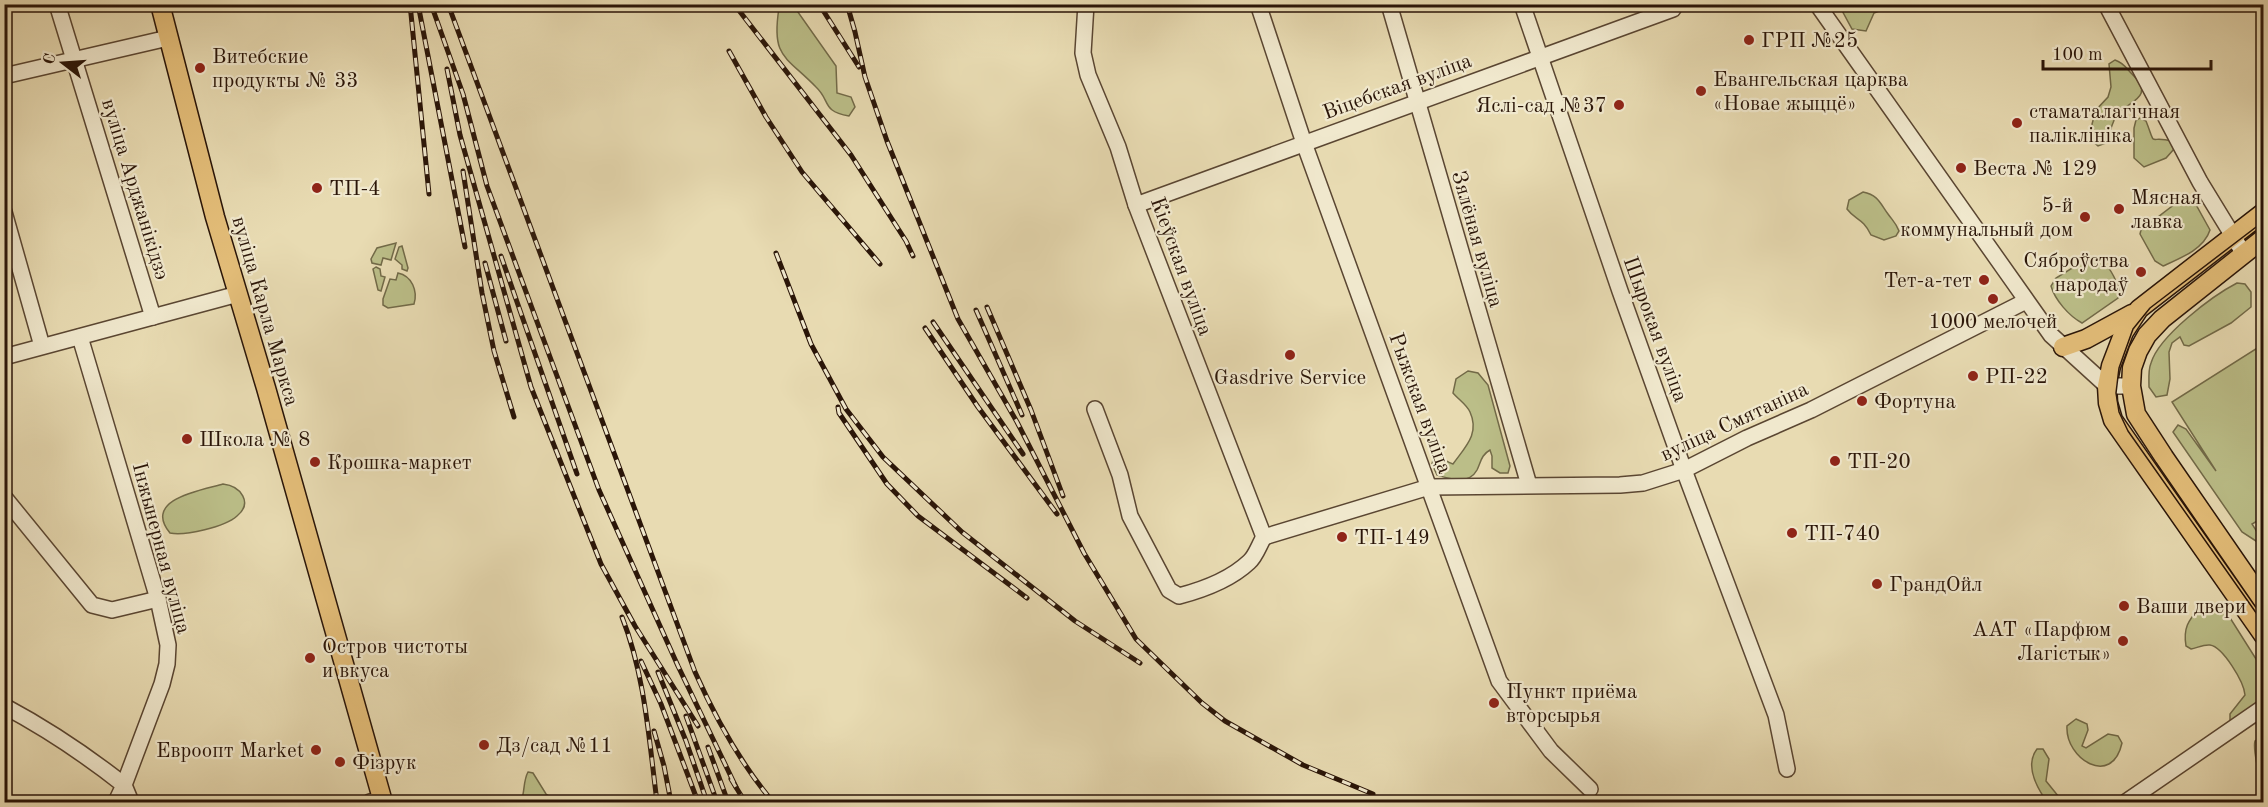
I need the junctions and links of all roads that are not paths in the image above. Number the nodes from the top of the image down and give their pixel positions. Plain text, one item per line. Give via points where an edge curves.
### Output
1 (57, 4) edge
2 (160, 4) edge
3 (1086, 4) edge
4 (1258, 4) edge
5 (1389, 4) edge
6 (1522, 4) edge
7 (1817, 4) edge
8 (2106, 4) edge
9 (1673, 9) dead end
10 (168, 38) junction
11 (1541, 57) junction
12 (75, 58) junction
13 (7, 74) edge
14 (1416, 102) junction
15 (1304, 143) junction
16 (1136, 205) junction
17 (4, 212) edge
18 (2264, 212) edge
19 (2233, 236) junction
20 (2264, 238) edge
21 (2244, 254) junction
22 (238, 294) junction
23 (2026, 301) junction
24 (2139, 309) junction
25 (153, 317) junction
26 (80, 337) junction
27 (42, 346) junction
28 (2063, 347) junction
29 (4, 357) edge
30 (2107, 386) junction
31 (2131, 386) junction
32 (1095, 410) dead end
33 (2136, 414) junction
34 (1684, 470) junction
35 (1529, 485) junction
36 (1430, 487) junction
37 (4, 497) edge
38 (1264, 537) junction
39 (158, 599) junction
40 (2264, 602) edge
41 (2264, 636) edge
42 (4, 706) edge
43 (2264, 707) edge
44 (1787, 769) dead end
45 (124, 785) junction
46 (1590, 789) dead end
47 (116, 802) edge
48 (131, 802) edge
49 (378, 802) edge
50 (2126, 802) edge

1 - 12 street, вуліца Арджанікідзэ
2 - 10 main road, вуліца Карла Маркса
3 - 16 street, Кіеўская вуліца via 1083,53
4 - 15 street, Рыжская вуліца
5 - 14 street, Зялёная вуліца
6 - 11 street, Шырокая вуліца
7 - 23 street
8 - 19 street via 2200,182
9 - 11 street, Віцебская вуліца
10 - 12 street
10 - 22 main road, вуліца Карла Маркса
11 - 14 street, Віцебская вуліца
11 - 34 street, Шырокая вуліца
12 - 13 street
12 - 25 street, вуліца Арджанікідзэ
14 - 15 street, Віцебская вуліца
14 - 35 street, Зялёная вуліца
15 - 16 street, Віцебская вуліца
15 - 36 street, Рыжская вуліца
16 - 38 street, Кіеўская вуліца
17 - 27 street
18 - 19 main road
19 - 21 street
19 - 24 main road
20 - 21 main road
21 - 31 main road via 2147,335 2132,368
22 - 25 street
22 - 49 main road, вуліца Карла Маркса
23 - 28 street
23 - 34 street, вуліца Смятаніна
24 - 28 main road via 2086,339
24 - 30 main road via 2116,349
25 - 26 street
26 - 27 street
26 - 39 street, Інжынерная вуліца
27 - 29 street
28 - 30 street
30 - 31 street
30 - 33 main road
30 - 41 main road via 2114,420
31 - 33 main road
32 - 38 street via 1120,475 1130,516 1169,590 1179,596 1192,593 1234,573 1251,561
33 - 40 main road
34 - 35 street, вуліца Смятаніна via 1643,483
34 - 44 street, Шырокая вуліца via 1776,715
35 - 36 street, вуліца Смятаніна
36 - 38 street, вуліца Смятаніна
36 - 46 street, Рыжская вуліца via 1499,681 1551,751
37 - 39 street via 92,606 112,610
39 - 45 street, Інжынерная вуліца via 168,645 167,664
42 - 45 street via 68,743
43 - 50 street
45 - 47 street, Інжынерная вуліца
45 - 48 street

